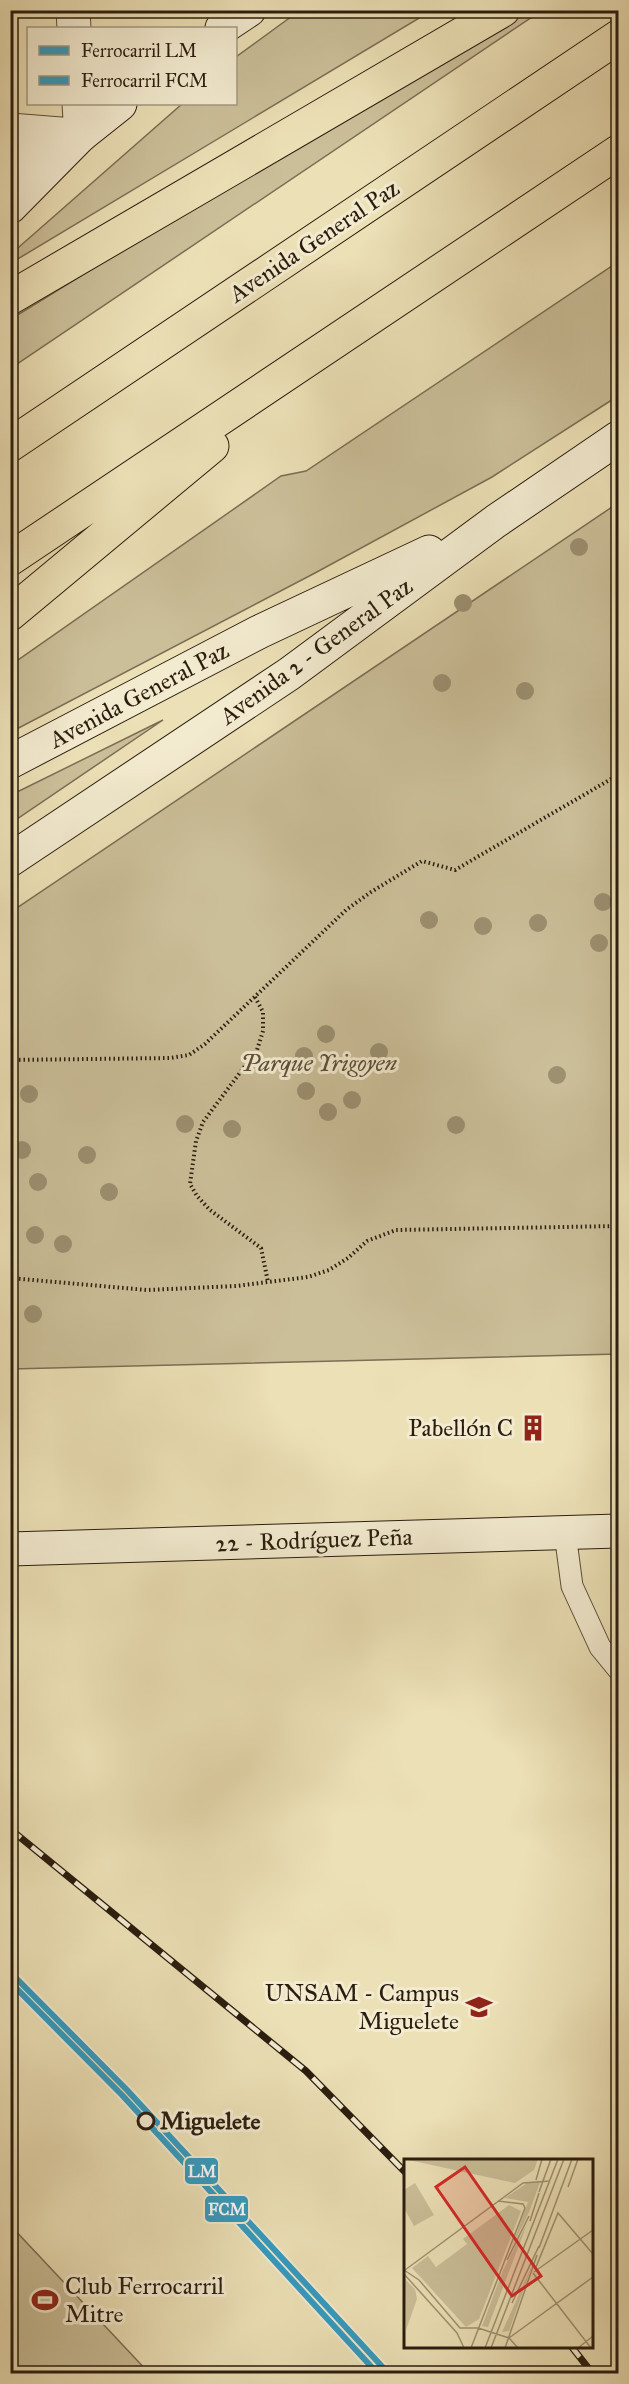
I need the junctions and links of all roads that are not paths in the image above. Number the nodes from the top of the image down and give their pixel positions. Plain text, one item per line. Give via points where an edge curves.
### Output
1 (73, 10) edge
2 (249, 10) edge
3 (502, 10) edge
4 (74, 27) edge
5 (224, 27) edge
6 (618, 38) edge
7 (79, 105) edge
8 (119, 105) edge
9 (10, 130) edge
10 (81, 135) junction
11 (618, 152) edge
12 (10, 164) edge
13 (10, 207) edge
14 (10, 298) edge
15 (341, 337) junction
16 (618, 438) edge
17 (10, 445) edge
18 (496, 520) junction
19 (10, 559) edge
20 (10, 614) edge
21 (10, 762) edge
22 (10, 860) edge
23 (618, 1531) edge
24 (565, 1533) junction
25 (10, 1549) edge
26 (618, 1669) edge

1 - 4 street
2 - 5 street
3 - 14 highway
6 - 17 highway, Avenida General Paz
7 - 10 street
8 - 10 street
9 - 10 street
10 - 12 street
10 - 13 street
11 - 15 highway
15 - 19 highway
15 - 20 highway
16 - 18 street, Avenida 2 - General Paz
18 - 21 street, Avenida General Paz via 259,632
18 - 22 street, Avenida 2 - General Paz via 289,674
23 - 24 street, 22 - Rodríguez Peña
24 - 25 street, 22 - Rodríguez Peña
24 - 26 lane via 572,1586 600,1647

